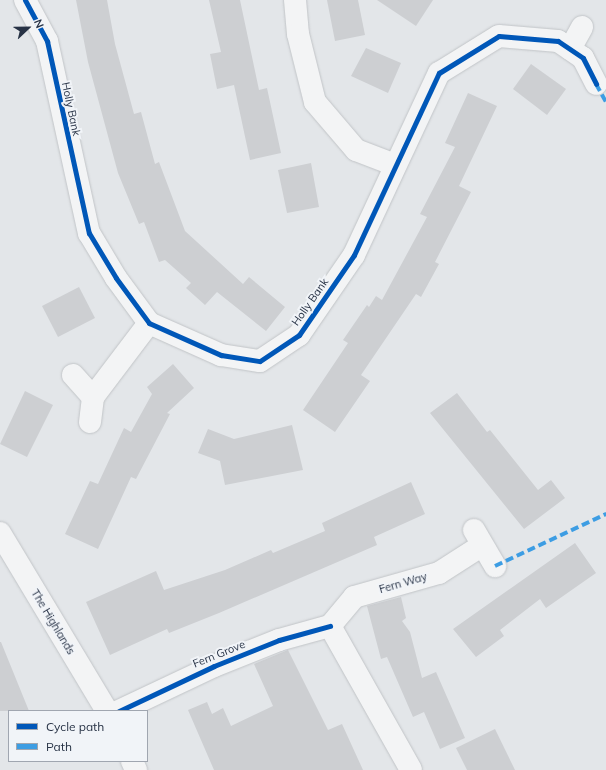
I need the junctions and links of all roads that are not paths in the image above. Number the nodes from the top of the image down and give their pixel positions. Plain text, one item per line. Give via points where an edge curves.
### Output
1 (25, 0) edge
2 (295, 0) edge
3 (582, 27) dead end
4 (570, 49) junction
5 (596, 84) dead end
6 (395, 165) junction
7 (149, 323) junction
8 (73, 374) dead end
9 (93, 397) junction
10 (90, 422) dead end
11 (0, 533) edge
12 (495, 566) dead end
13 (330, 626) junction
14 (106, 710) edge
15 (121, 710) edge
16 (411, 770) edge

1 - 7 street, Holly Bank via 47,41 89,232
2 - 6 street via 298,34 315,102 356,150
3 - 4 street
4 - 5 street, Holly Bank via 583,58
4 - 6 street, Holly Bank via 558,41 499,36 439,73
6 - 7 street, Holly Bank via 354,255 298,335 260,361 221,355
7 - 9 street
8 - 9 street
9 - 10 street
11 - 14 street, The Highlands
12 - 13 street, Fern Way via 478,538 439,573 354,597
13 - 15 street, Fern Grove via 279,640 214,666
13 - 16 street

